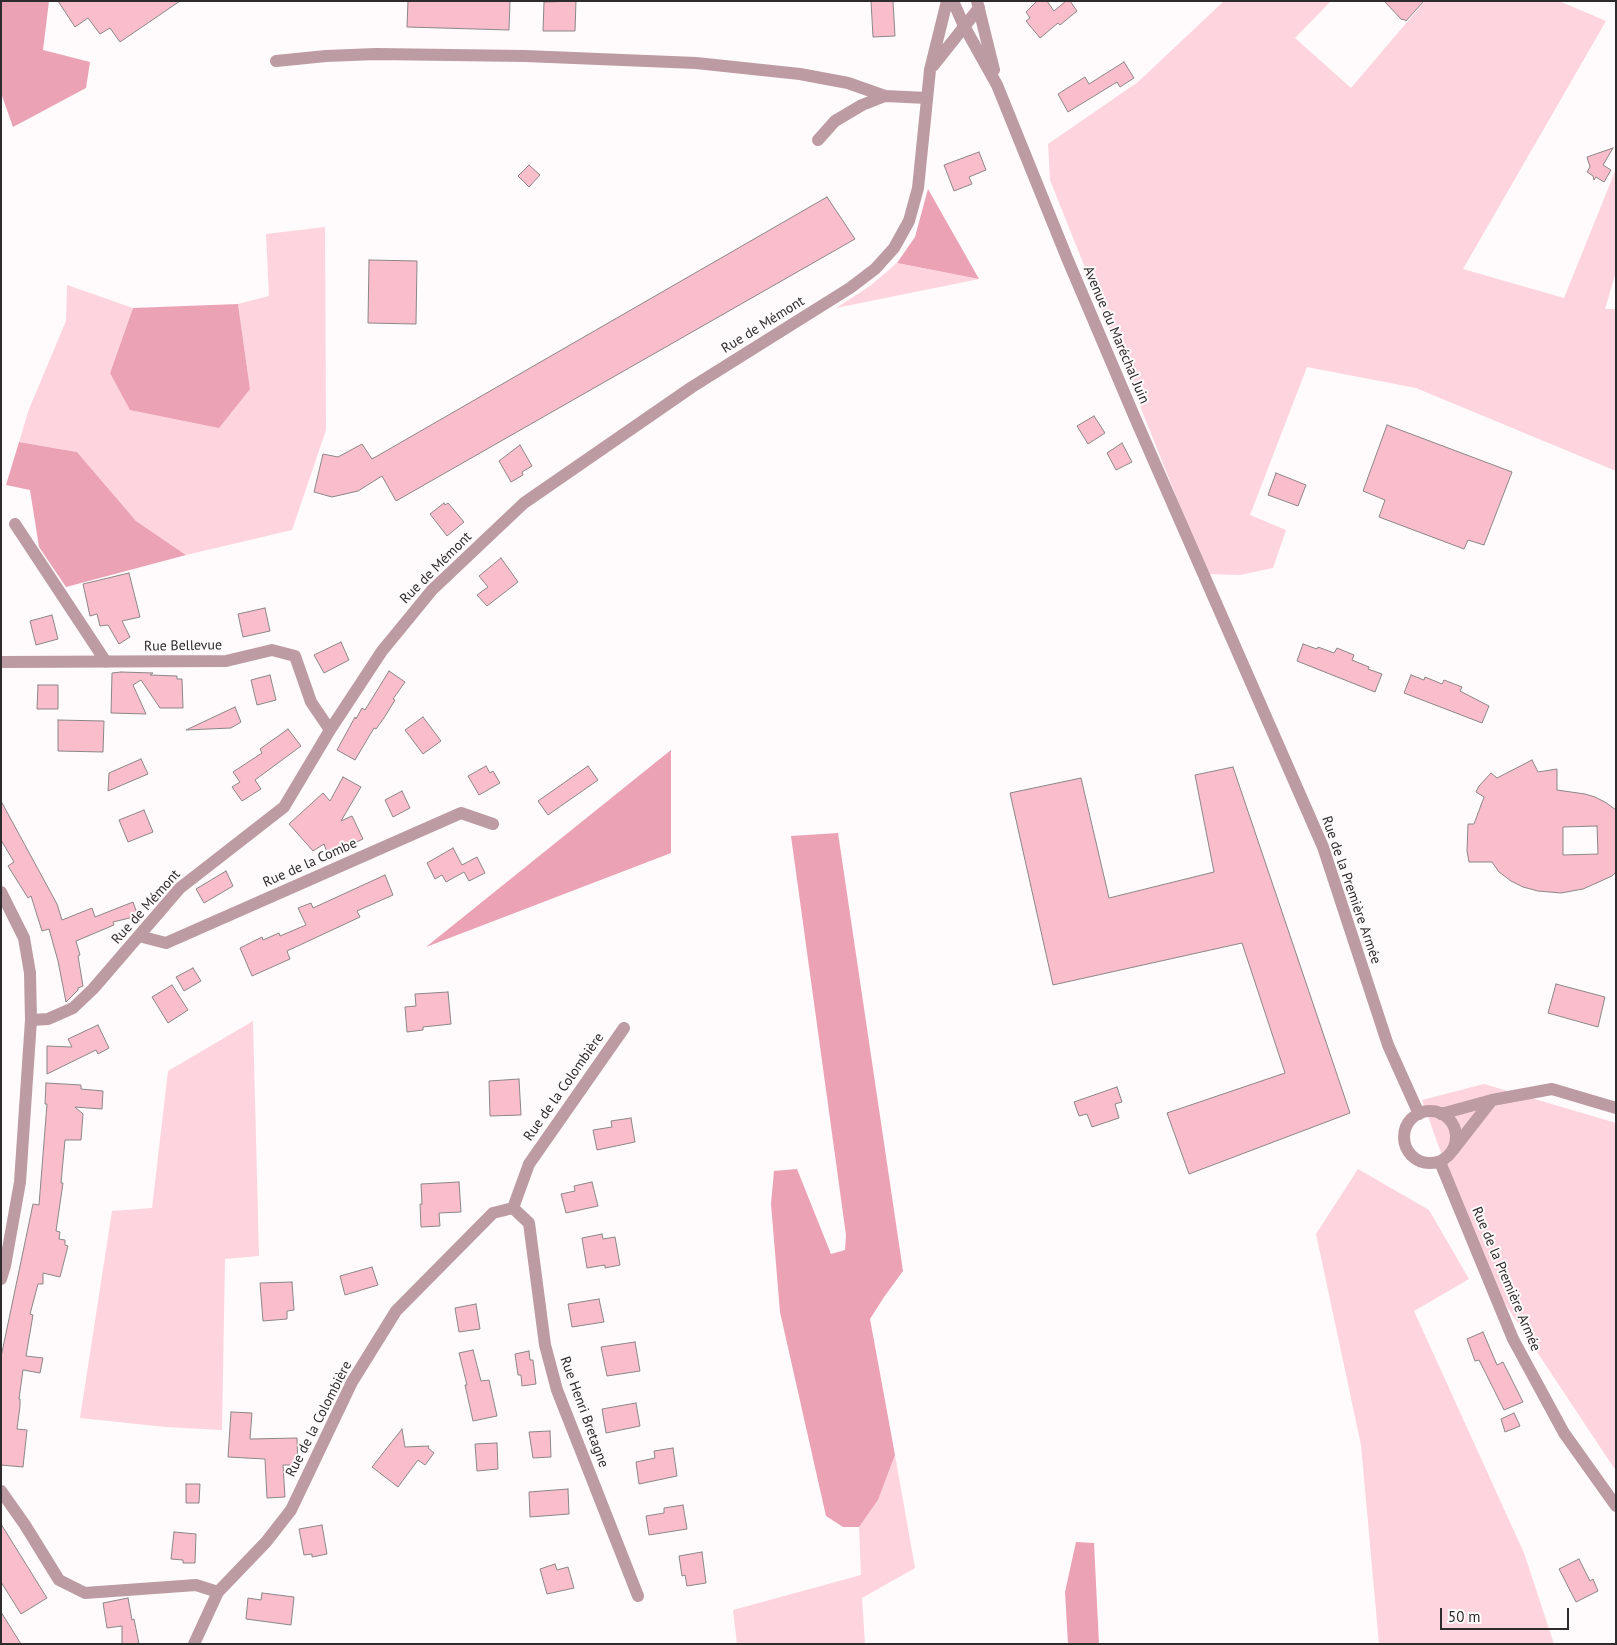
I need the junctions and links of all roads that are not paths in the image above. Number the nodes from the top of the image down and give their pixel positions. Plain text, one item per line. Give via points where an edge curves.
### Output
1 (947, 1) edge
2 (953, 1) edge
3 (978, 5) edge
4 (964, 26) junction
5 (276, 61) dead end
6 (930, 70) junction
7 (997, 85) junction
8 (885, 96) junction
9 (927, 98) junction
10 (818, 140) dead end
11 (15, 524) dead end
12 (1212, 595) joint
13 (1, 662) edge
14 (106, 662) junction
15 (330, 730) junction
16 (493, 824) dead end
17 (1, 892) edge
18 (139, 936) junction
19 (31, 1020) junction
20 (624, 1028) dead end
21 (1492, 1100) junction
22 (1616, 1108) edge
23 (1419, 1114) junction
24 (1441, 1114) junction
25 (1453, 1150) junction
26 (1440, 1162) junction
27 (513, 1208) junction
28 (1, 1278) edge
29 (1, 1491) edge
30 (1616, 1506) edge
31 (218, 1592) junction
32 (638, 1596) dead end
33 (194, 1644) edge

1 - 6 street, Rue de Mémont
2 - 4 street, Avenue du Maréchal Juin
3 - 4 street
3 - 7 street, Avenue du Maréchal Juin
4 - 6 street
4 - 7 street, Avenue du Maréchal Juin
5 - 8 street via 376,54 696,63 800,74 848,83
6 - 9 street, Rue de Mémont
7 - 12 street, Avenue du Maréchal Juin via 1067,258
8 - 9 street
8 - 10 street via 835,121
9 - 15 street, Rue de Mémont via 918,188 908,221 894,248 875,269 692,387 524,503 432,590 382,651
11 - 14 street
12 - 23 street, Rue de la Première Armée via 1323,847 1388,1045
13 - 14 street, Rue Bellevue
14 - 15 street, Rue Bellevue via 226,661 272,650 295,656 311,702
15 - 18 street, Rue de Mémont via 284,807 180,888
16 - 18 street, Rue de la Combe via 461,813 166,943
17 - 19 street via 24,938 30,973
18 - 19 street, Rue de Mémont via 73,1008 48,1018
19 - 28 street via 20,1182
20 - 27 street, Rue de la Colombière via 529,1164
21 - 22 street via 1552,1088
21 - 24 street
21 - 25 street
23 - 24 street via 1434,1111
23 - 26 street via 1406,1126 1404,1144 1408,1152 1422,1163
24 - 25 street via 1449,1118 1457,1134
25 - 26 street
26 - 30 street, Rue de la Première Armée via 1513,1339 1564,1432
27 - 31 street, Rue de la Colombière via 493,1213 396,1311 352,1382 290,1510 266,1542
27 - 32 street, Rue Henri Bretagne via 529,1223 545,1345 557,1390
29 - 31 street via 58,1580 84,1593 196,1586
31 - 33 street, Rue de la Colombière

